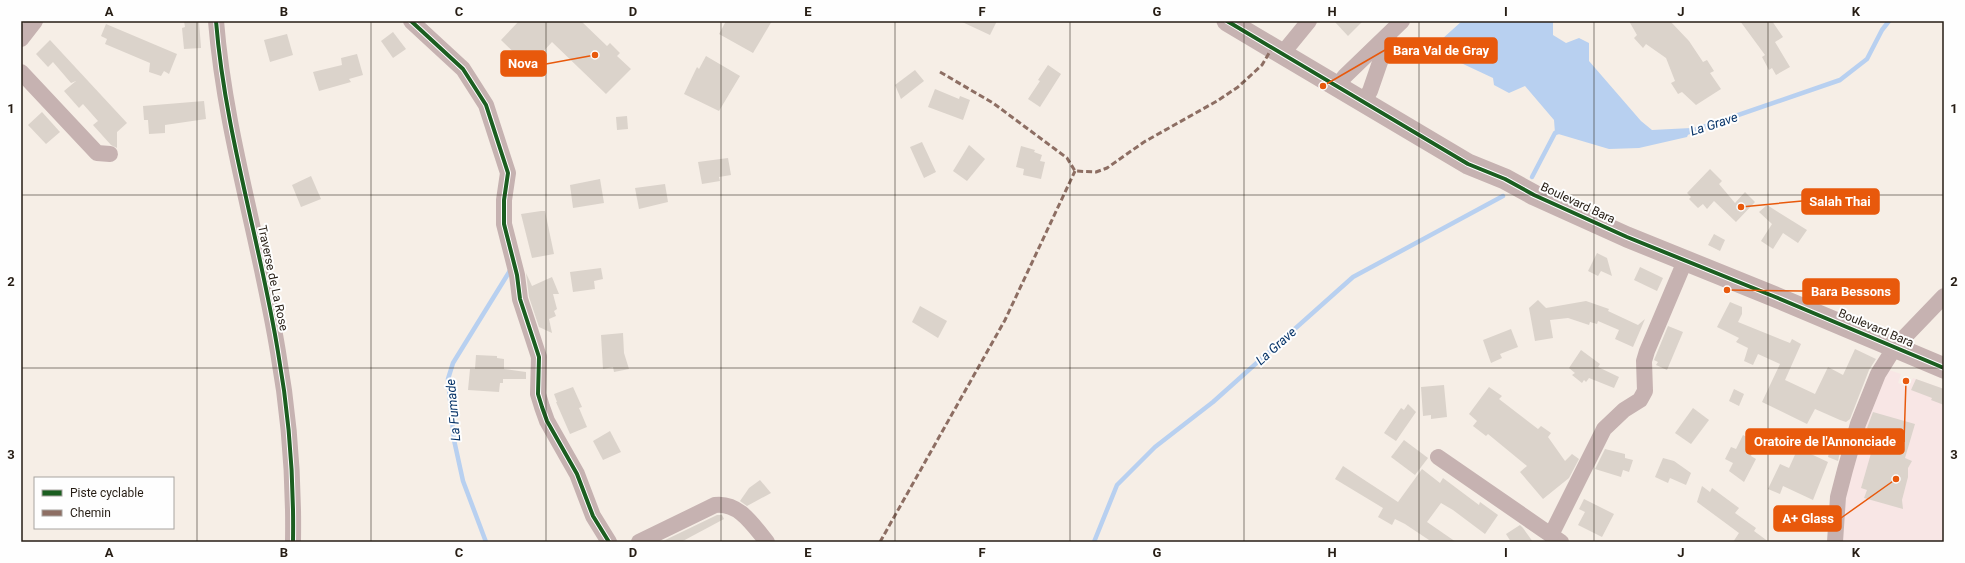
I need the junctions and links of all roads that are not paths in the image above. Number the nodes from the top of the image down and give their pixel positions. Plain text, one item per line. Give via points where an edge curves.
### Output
1 (35, 21) edge
2 (216, 21) edge
3 (411, 21) edge
4 (1227, 21) edge
5 (1251, 21) edge
6 (1309, 21) edge
7 (1402, 21) edge
8 (1390, 33) junction
9 (21, 39) edge
10 (1286, 49) junction
11 (21, 72) edge
12 (1341, 81) junction
13 (1366, 96) junction
14 (110, 154) dead end
15 (1685, 261) junction
16 (1944, 296) edge
17 (1895, 347) junction
18 (1942, 368) edge
19 (1438, 457) dead end
20 (1556, 539) edge
21 (293, 542) edge
22 (609, 542) edge
23 (639, 542) edge
24 (767, 542) edge
25 (1835, 542) edge

1 - 9 street
2 - 21 street, Traverse de La Rose via 225,98 278,352 293,493
3 - 22 street via 463,68 486,106 508,172 504,224 523,276 520,299 539,357 538,394 547,420 577,474 593,516
4 - 10 street, Boulevard Bara
5 - 10 street, Boulevard Bara
6 - 10 street
7 - 8 street
8 - 12 street
8 - 13 street
10 - 12 street, Boulevard Bara
11 - 14 street via 97,153
12 - 13 street, Boulevard Bara
13 - 15 street, Boulevard Bara via 1468,164
15 - 17 street, Boulevard Bara
15 - 20 street via 1647,351 1644,361 1645,391 1640,400 1624,410 1604,429
16 - 17 street
17 - 18 street, Boulevard Bara
17 - 25 street via 1878,374 1858,424 1838,497
19 - 20 street
23 - 24 street via 715,505 723,504 744,515

